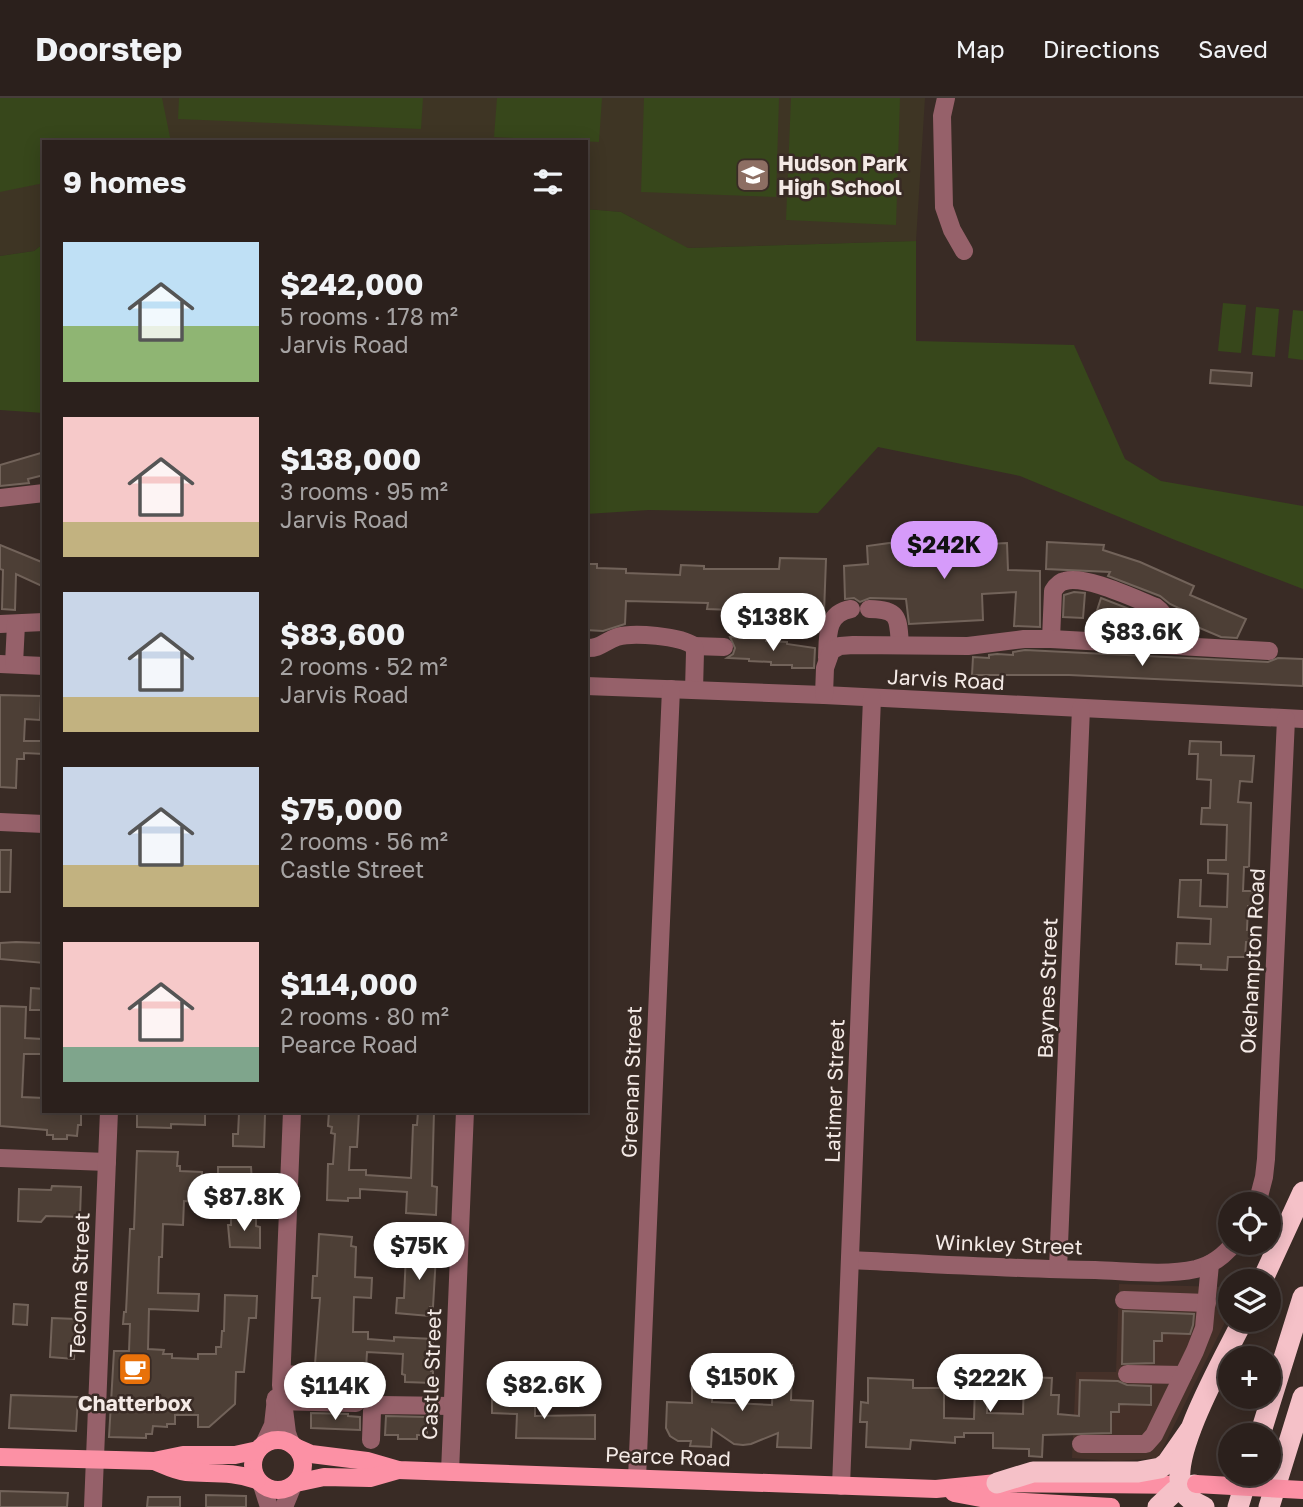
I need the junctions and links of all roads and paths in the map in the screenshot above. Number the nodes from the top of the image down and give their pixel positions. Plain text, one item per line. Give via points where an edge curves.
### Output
1 (946, 98) edge
2 (964, 251) dead end
3 (42, 494) edge
4 (0, 498) edge
5 (869, 609) dead end
6 (851, 610) dead end
7 (42, 622) edge
8 (8, 624) edge
9 (1051, 639) junction
10 (900, 645) junction
11 (1167, 645) junction
12 (694, 646) junction
13 (724, 647) dead end
14 (588, 648) edge
15 (1269, 651) dead end
16 (827, 658) junction
17 (7, 664) edge
18 (42, 666) edge
19 (588, 686) edge
20 (671, 689) junction
21 (694, 690) junction
22 (824, 695) junction
23 (872, 698) junction
24 (1081, 708) junction
25 (1295, 719) edge
26 (0, 822) edge
27 (42, 824) edge
28 (109, 1113) edge
29 (292, 1113) edge
30 (465, 1113) edge
31 (0, 1158) edge
32 (107, 1162) junction
33 (1260, 1192) edge
34 (1303, 1192) edge
35 (1223, 1255) edge
36 (850, 1260) junction
37 (1210, 1264) junction
38 (1058, 1269) junction
39 (1268, 1269) edge
40 (1303, 1297) edge
41 (1124, 1300) dead end
42 (1207, 1303) junction
43 (1237, 1332) edge
44 (1127, 1374) dead end
45 (1184, 1375) junction
46 (360, 1378) dead end
47 (281, 1390) junction
48 (1303, 1397) edge
49 (356, 1403) dead end
50 (452, 1406) junction
51 (1264, 1423) edge
52 (1190, 1430) junction
53 (371, 1440) dead end
54 (1081, 1444) dead end
55 (293, 1446) junction
56 (261, 1447) junction
57 (0, 1457) edge
58 (95, 1460) junction
59 (154, 1461) junction
60 (398, 1470) junction
61 (450, 1472) junction
62 (637, 1478) junction
63 (260, 1483) junction
64 (997, 1483) junction
65 (294, 1484) junction
66 (841, 1486) junction
67 (1244, 1486) edge
68 (936, 1489) junction
69 (1303, 1490) edge
70 (1191, 1493) edge
71 (93, 1507) edge
72 (269, 1507) edge
73 (284, 1507) edge
74 (1111, 1507) edge
75 (1158, 1507) edge
76 (1238, 1507) edge
77 (1269, 1507) edge

1 - 2 street via 942,116 944,206
3 - 4 street
5 - 10 street via 895,615
6 - 16 street via 840,611 832,619
7 - 8 street
8 - 17 street
9 - 10 street via 968,646
9 - 11 street
9 - 11 street via 1053,591 1066,580 1078,580 1163,612 1169,628
10 - 16 street via 839,646
11 - 15 street
12 - 13 street
12 - 14 street via 682,639 628,636
12 - 21 street
16 - 22 street
17 - 18 street
19 - 20 street, Jarvis Road
20 - 21 street, Jarvis Road
20 - 62 street, Greenan Street
21 - 22 street, Jarvis Road
22 - 23 street, Jarvis Road
23 - 24 street, Jarvis Road
23 - 36 street, Latimer Street
24 - 25 street, Jarvis Road
24 - 38 street, Baynes Street
25 - 33 street, Okehampton Road
26 - 27 street
28 - 32 street, Tecoma Street
29 - 47 street
30 - 50 street, Castle Street
31 - 32 street
32 - 58 street, Tecoma Street
34 - 39 highway
35 - 37 street
36 - 38 street, Winkley Street
36 - 66 street, Latimer Street
37 - 38 street, Winkley Street via 1166,1272
37 - 42 street
40 - 51 highway
41 - 42 street
42 - 45 street via 1204,1328
43 - 52 highway
44 - 45 street
45 - 54 street via 1146,1444
46 - 47 street
47 - 49 street
47 - 55 street
47 - 56 street via 273,1425
48 - 77 highway
50 - 53 street via 374,1406
50 - 61 street, Castle Street
52 - 64 highway via 1160,1468 1033,1472
52 - 70 highway via 1180,1467
55 - 56 main road, Pearce Road via 280,1440
55 - 60 main road, Pearce Road via 312,1454
55 - 65 main road via 303,1465
56 - 59 main road, Pearce Road via 235,1455 183,1455
56 - 63 main road via 253,1467
57 - 58 main road, Pearce Road
58 - 59 main road, Pearce Road
58 - 71 street, Tecoma Street
59 - 63 main road, Pearce Road via 183,1472 243,1475
60 - 61 main road, Pearce Road
60 - 65 main road, Pearce Road via 370,1478 324,1476
61 - 62 main road, Pearce Road
62 - 66 main road, Pearce Road
63 - 65 main road, Pearce Road via 276,1491
63 - 72 street
64 - 68 main road, Pearce Road
64 - 70 main road, Pearce Road
65 - 73 street
66 - 68 main road, Pearce Road
67 - 76 highway
68 - 74 main road, Pearce Road via 992,1500
69 - 70 main road, Pearce Road, bridge
70 - 75 highway via 1169,1494

